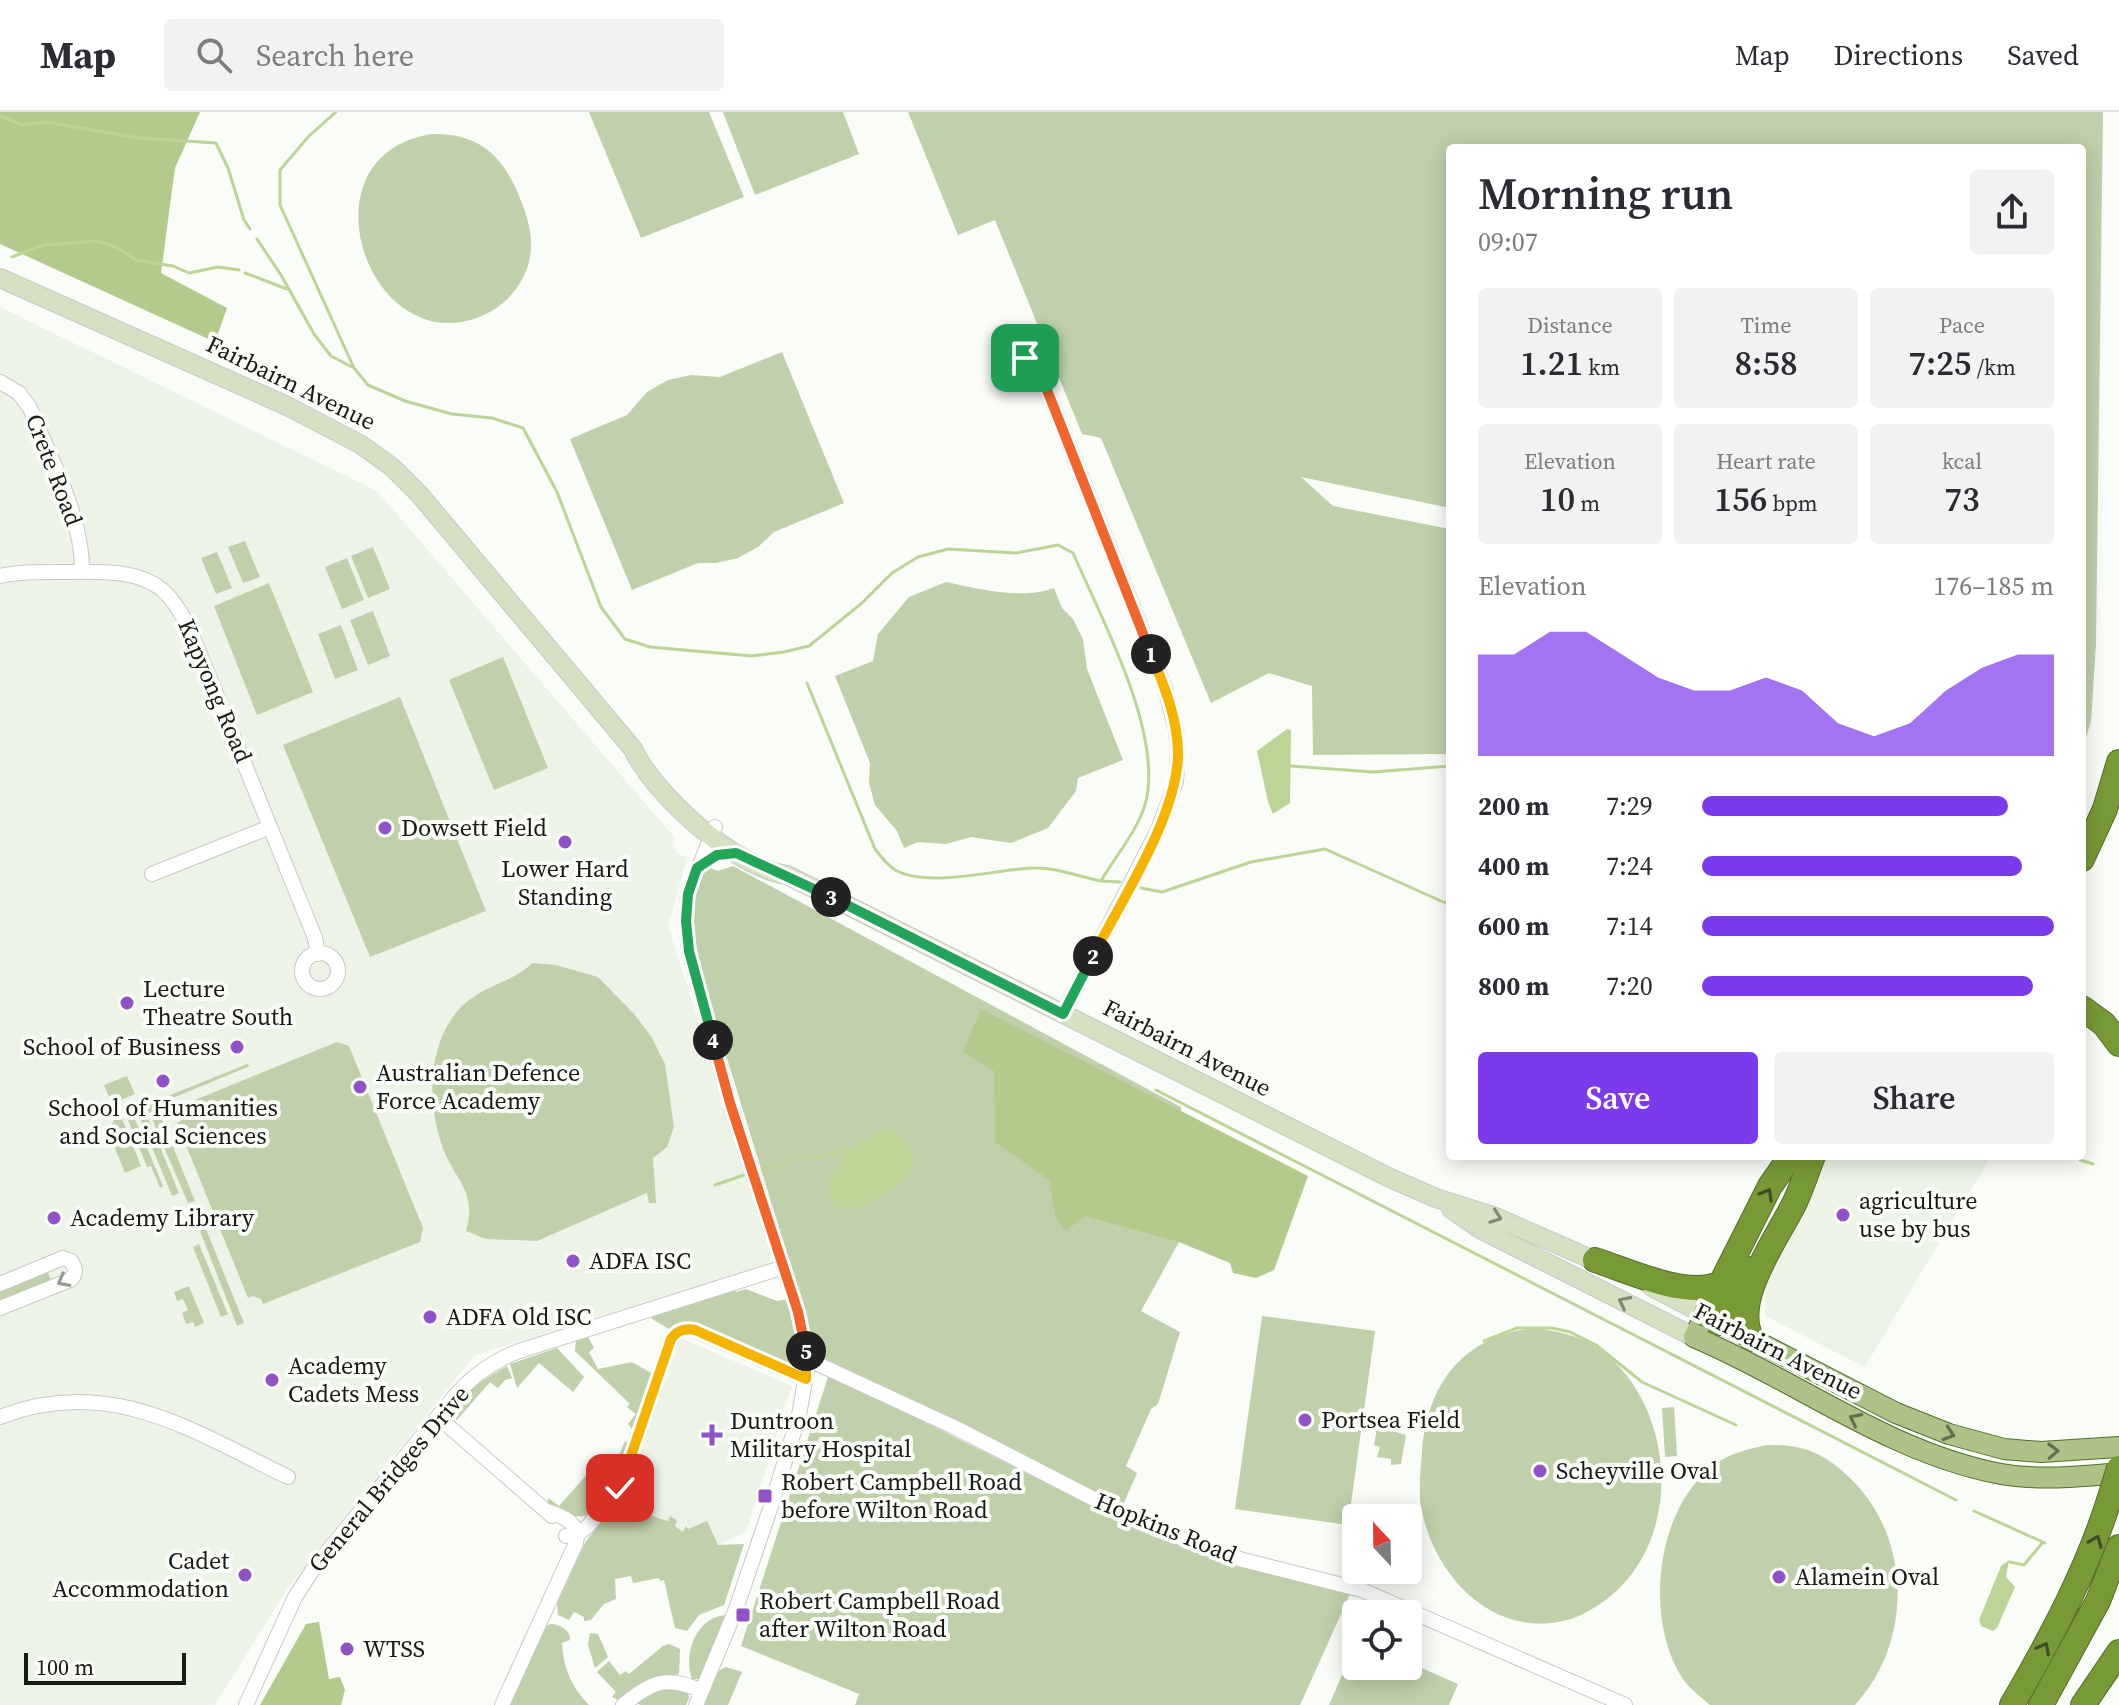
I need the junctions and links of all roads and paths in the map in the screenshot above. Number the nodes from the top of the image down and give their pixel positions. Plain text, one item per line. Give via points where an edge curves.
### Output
1 (0, 278) edge
2 (1005, 352) dead end
3 (0, 382) edge
4 (82, 572) junction
5 (0, 576) edge
6 (633, 749) junction
7 (2119, 762) edge
8 (690, 820) junction
9 (270, 827) junction
10 (712, 833) junction
11 (2086, 850) edge
12 (736, 853) junction
13 (697, 868) junction
14 (152, 874) dead end
15 (787, 875) junction
16 (318, 954) dead end
17 (2086, 1011) edge
18 (1063, 1014) junction
19 (2119, 1044) edge
20 (1788, 1160) edge
21 (1810, 1160) edge
22 (1811, 1160) edge
23 (1436, 1198) junction
24 (1595, 1260) junction
25 (784, 1267) junction
26 (0, 1284) edge
27 (1719, 1284) junction
28 (0, 1308) edge
29 (1707, 1330) junction
30 (1752, 1339) junction
31 (807, 1359) junction
32 (806, 1379) junction
33 (0, 1417) edge
34 (438, 1417) junction
35 (2119, 1447) edge
36 (288, 1477) dead end
37 (2117, 1477) edge
38 (572, 1534) junction
39 (2119, 1547) edge
40 (2119, 1652) edge
41 (699, 1698) edge
42 (246, 1705) edge
43 (502, 1705) edge
44 (623, 1705) edge
45 (1625, 1705) edge
46 (2012, 1705) edge
47 (2041, 1705) edge
48 (2083, 1705) edge

1 - 6 main road, Fairbairn Avenue via 287,406 392,467
2 - 18 street via 1036,362 1165,688 1178,751 1176,782 1157,832
3 - 4 street, Crete Road via 19,393 30,408 79,532
4 - 5 street, Kapyong Road
4 - 9 street, Kapyong Road via 136,576 158,586 180,609
6 - 8 main road, Fairbairn Avenue
6 - 10 main road, Fairbairn Avenue
7 - 11 highway
8 - 10 main road, Fairbairn Avenue
8 - 13 street via 699,842
9 - 14 street
9 - 16 street, Kapyong Road
10 - 12 main road, Fairbairn Avenue
10 - 13 street
10 - 15 main road, Fairbairn Avenue via 780,866
12 - 13 street via 717,855
12 - 15 main road, Fairbairn Avenue
13 - 25 street via 688,894 689,951 730,1103
15 - 18 main road, Fairbairn Avenue
17 - 19 highway
18 - 23 main road, Fairbairn Avenue
27 -> 20 highway
21 - 29 highway
22 - 30 highway via 1752,1284 1747,1322
23 -> 24 main road, Fairbairn Avenue
29 -> 23 main road, Fairbairn Avenue via 1480,1229
24 - 27 highway via 1672,1285
24 - 29 main road, Fairbairn Avenue
25 - 31 street
25 - 34 street, General Bridges Drive via 512,1354 472,1379
26 -> 28 street via 63,1258 75,1270 70,1280
27 - 29 highway
29 - 30 main road, Fairbairn Avenue
37 -> 29 main road, Fairbairn Avenue via 2014,1475 1940,1457 1884,1434
30 -> 35 main road, Fairbairn Avenue via 1921,1424 1968,1440 2041,1452
31 - 32 street
31 - 45 street, Hopkins Road via 1123,1514 1230,1556 1362,1590
32 - 38 street via 695,1330 677,1332 621,1485 589,1525
32 - 41 street via 765,1525
33 - 36 street via 60,1403 126,1405 179,1424
34 - 38 street via 547,1511 570,1521
34 - 42 street, General Bridges Drive via 314,1568 295,1597
46 -> 37 highway via 2075,1590
38 - 43 street via 576,1543
39 - 47 highway via 2098,1601
40 - 48 highway
41 - 44 street via 678,1682 665,1682

